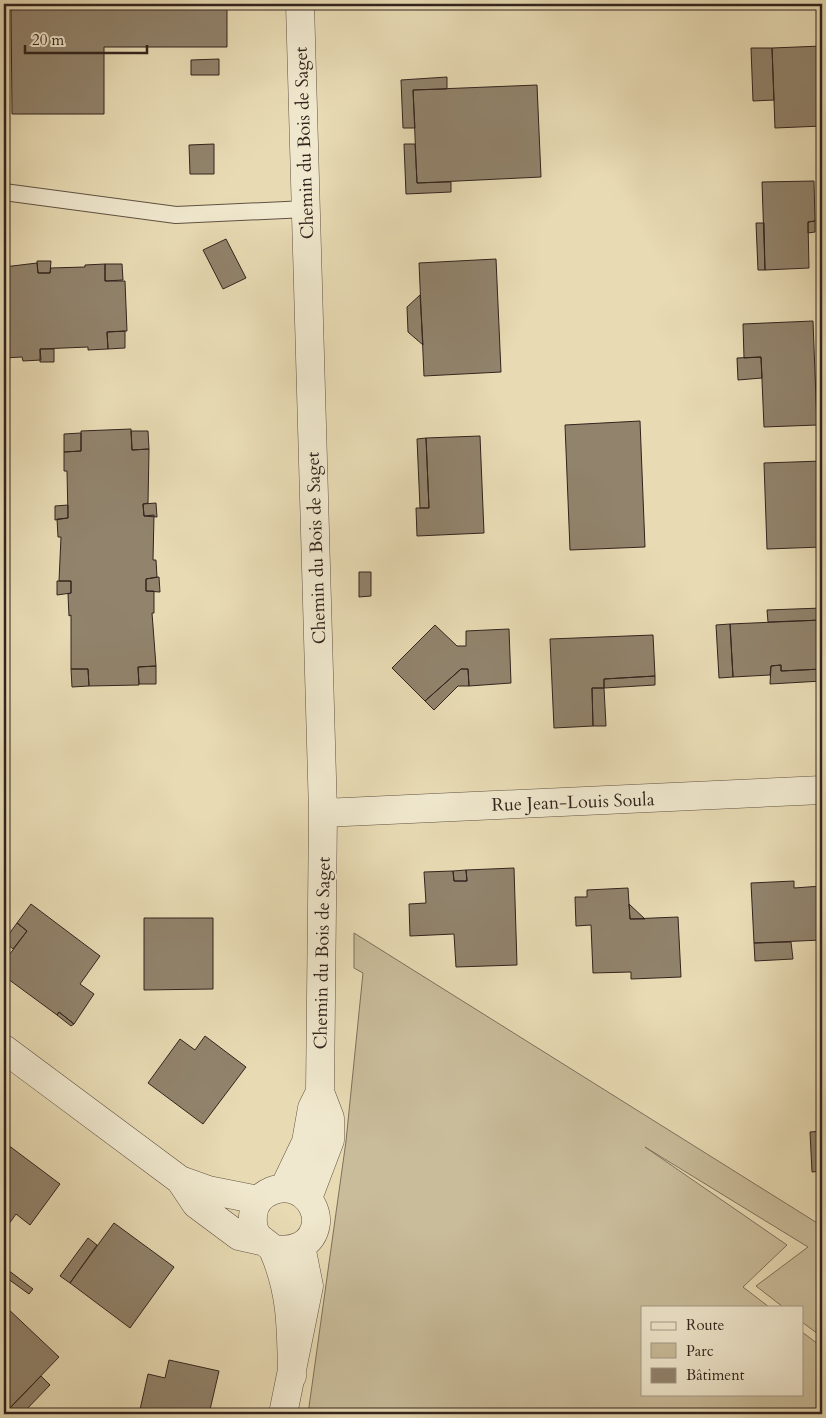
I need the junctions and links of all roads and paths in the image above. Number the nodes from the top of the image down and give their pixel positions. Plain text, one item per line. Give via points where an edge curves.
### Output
1 (300, 4) edge
2 (4, 192) edge
3 (306, 209) junction
4 (822, 790) edge
5 (323, 812) junction
6 (4, 1049) edge
7 (180, 1180) junction
8 (296, 1193) junction
9 (259, 1200) junction
10 (267, 1245) junction
11 (301, 1246) junction
12 (292, 1376) junction
13 (283, 1414) edge

1 - 3 street, Chemin du Bois de Saget
2 - 3 lane via 176,215
3 - 5 street, Chemin du Bois de Saget
4 - 5 street, Rue Jean-Louis Soula
5 - 8 street, Chemin du Bois de Saget via 320,1092 330,1118 330,1140
6 - 7 street
7 - 9 street via 208,1190
7 - 10 street via 196,1204 239,1236
8 - 9 street via 271,1191
8 - 11 street via 314,1210 316,1223 311,1237
9 - 10 street via 253,1214 253,1228
10 - 11 street via 287,1251
10 - 12 street via 287,1285
11 - 12 street via 309,1286
12 - 13 street

